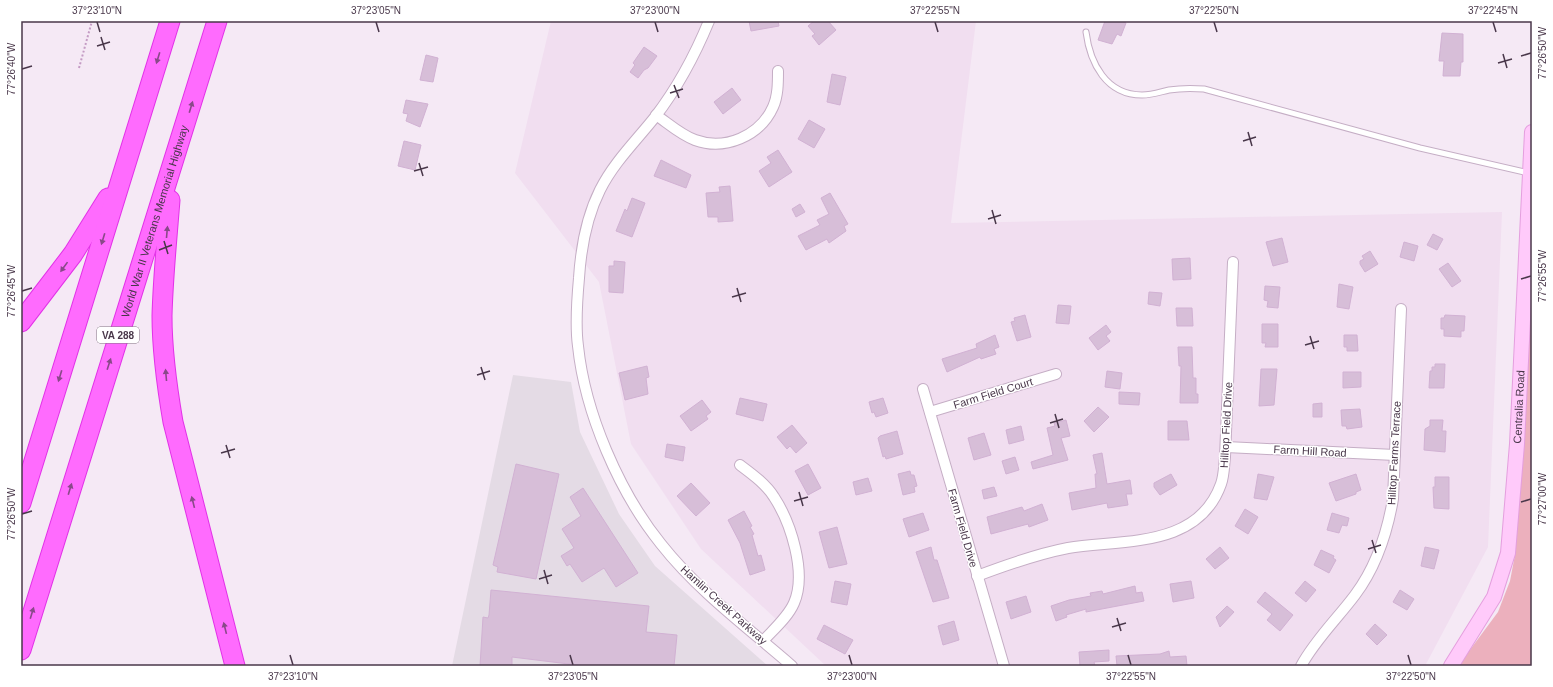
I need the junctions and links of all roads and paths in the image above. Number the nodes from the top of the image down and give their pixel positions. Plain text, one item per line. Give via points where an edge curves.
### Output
1 (92, 21) edge
2 (170, 21) edge
3 (217, 21) edge
4 (709, 21) edge
5 (1086, 32) dead end
6 (79, 68) dead end
7 (778, 71) dead end
8 (656, 115) junction
9 (1532, 132) edge
10 (126, 161) junction
11 (172, 168) junction
12 (1530, 173) junction
13 (1233, 262) dead end
14 (1401, 309) dead end
15 (21, 322) edge
16 (1056, 374) dead end
17 (923, 389) dead end
18 (930, 412) junction
19 (1226, 447) junction
20 (1395, 455) junction
21 (740, 465) dead end
22 (21, 503) edge
23 (977, 576) junction
24 (764, 641) junction
25 (21, 650) edge
26 (235, 666) edge
27 (792, 666) edge
28 (1004, 666) edge
29 (1301, 666) edge
30 (1451, 666) edge

1 - 6 path
2 -> 10 highway
11 -> 3 highway, World War II Veterans Memorial Highway / VA 288
4 - 8 street, Hamlin Creek Parkway via 682,78
5 - 12 lane via 1091,56 1098,70 1107,82 1125,92 1140,95 1184,88 1204,89 1420,148
7 - 8 street via 778,88 773,106 764,121 734,142 716,144 696,140
8 - 24 street, Hamlin Creek Parkway via 614,166 600,188 590,212 583,239 576,304 578,346 585,387 595,421 613,463 638,512 655,537 693,580
9 - 12 street, Centralia Road
10 -> 15 highway via 107,200 73,254
10 -> 22 highway
25 -> 11 highway, World War II Veterans Memorial Highway / VA 288
26 -> 11 highway via 173,422 167,389 163,286
12 - 30 street, Centralia Road via 1517,444 1508,552 1494,597
13 - 19 street, Hilltop Field Drive
14 - 20 street, Hilltop Farms Terrace
16 - 18 street, Farm Field Court
17 - 18 street, Farm Field Drive
18 - 23 street, Farm Field Drive
19 - 20 street, Farm Hill Road
19 - 23 street, Hilltop Field Drive via 1221,484 1204,511 1187,527 1156,538 1066,549
20 - 29 street, Hilltop Farms Terrace via 1389,525 1380,549 1355,595 1307,653
21 - 24 street via 774,496 799,567 799,585 794,603
23 - 28 street, Farm Field Drive
24 - 27 street, Hamlin Creek Parkway

